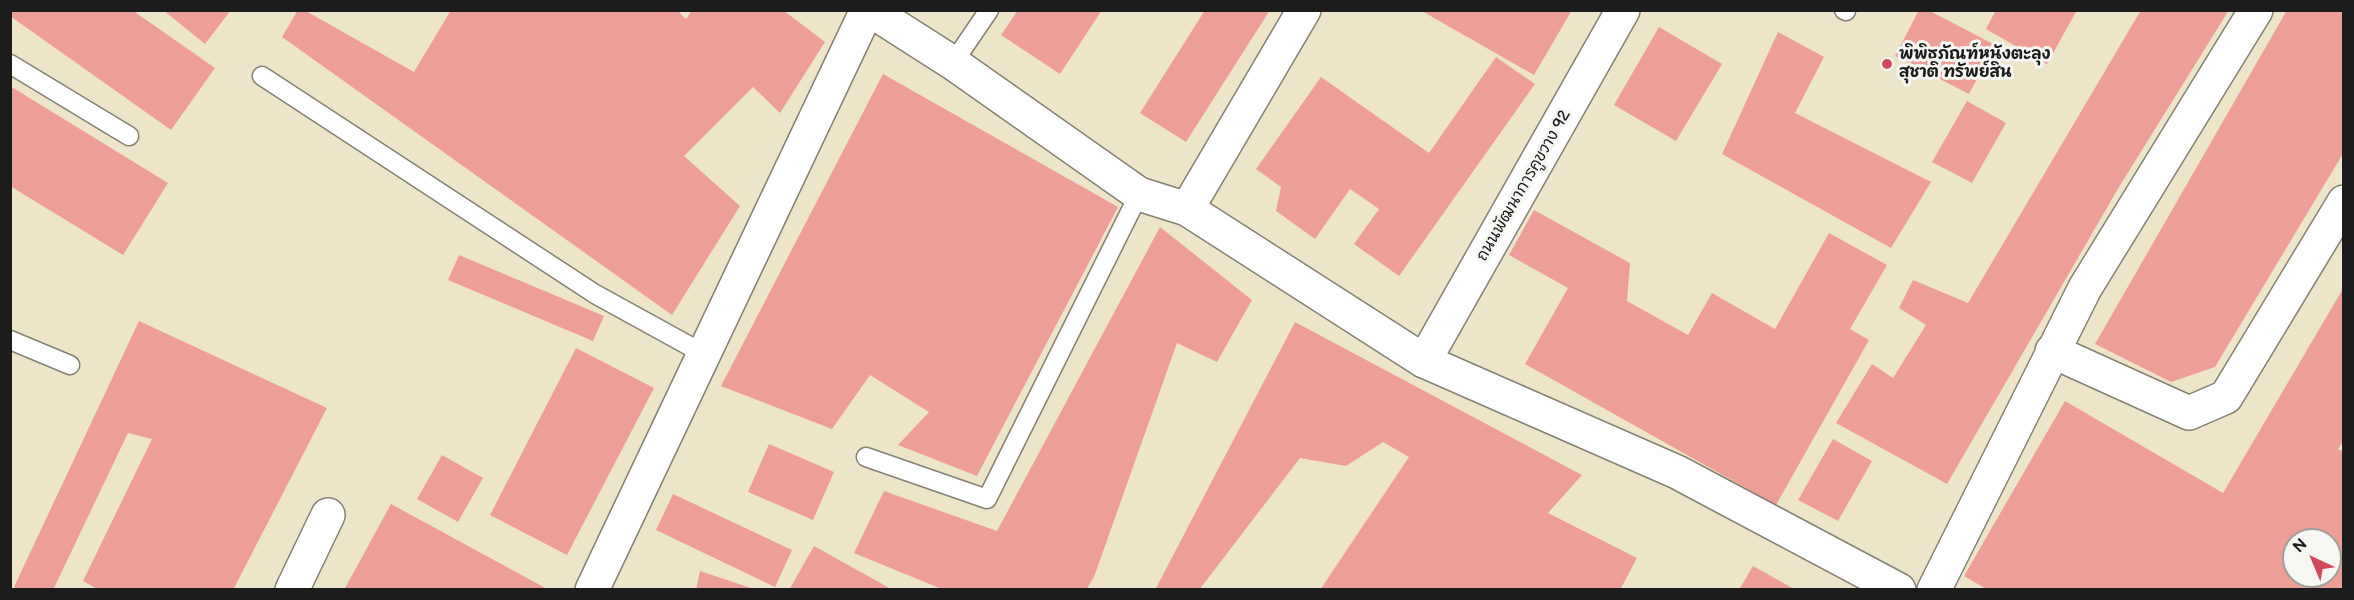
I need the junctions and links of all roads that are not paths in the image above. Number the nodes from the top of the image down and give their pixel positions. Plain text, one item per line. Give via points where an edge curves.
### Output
1 (868, 10) edge
2 (989, 10) edge
3 (1304, 10) edge
4 (1623, 10) edge
5 (2256, 10) edge
6 (953, 63) junction
7 (10, 64) edge
8 (262, 76) dead end
9 (129, 136) dead end
10 (1139, 194) junction
11 (2343, 202) edge
12 (1187, 209) junction
13 (10, 340) edge
14 (2052, 351) junction
15 (704, 354) junction
16 (1424, 361) junction
17 (70, 365) dead end
18 (866, 457) dead end
19 (328, 515) dead end
20 (292, 590) edge
21 (592, 590) edge
22 (1899, 590) edge
23 (1934, 590) edge

1 - 6 street
1 - 15 street
2 - 6 lane
3 - 12 street
4 - 16 street, ถนนพัฒนาการคูขวาง 92
5 - 14 street via 2085,288
6 - 10 street
7 - 9 lane
8 - 15 lane via 595,294
10 - 12 street
10 - 18 lane via 987,499
11 - 14 street via 2226,396 2189,413
12 - 16 street
13 - 17 lane
14 - 23 street
15 - 21 street
16 - 22 street via 1677,472
19 - 20 street

